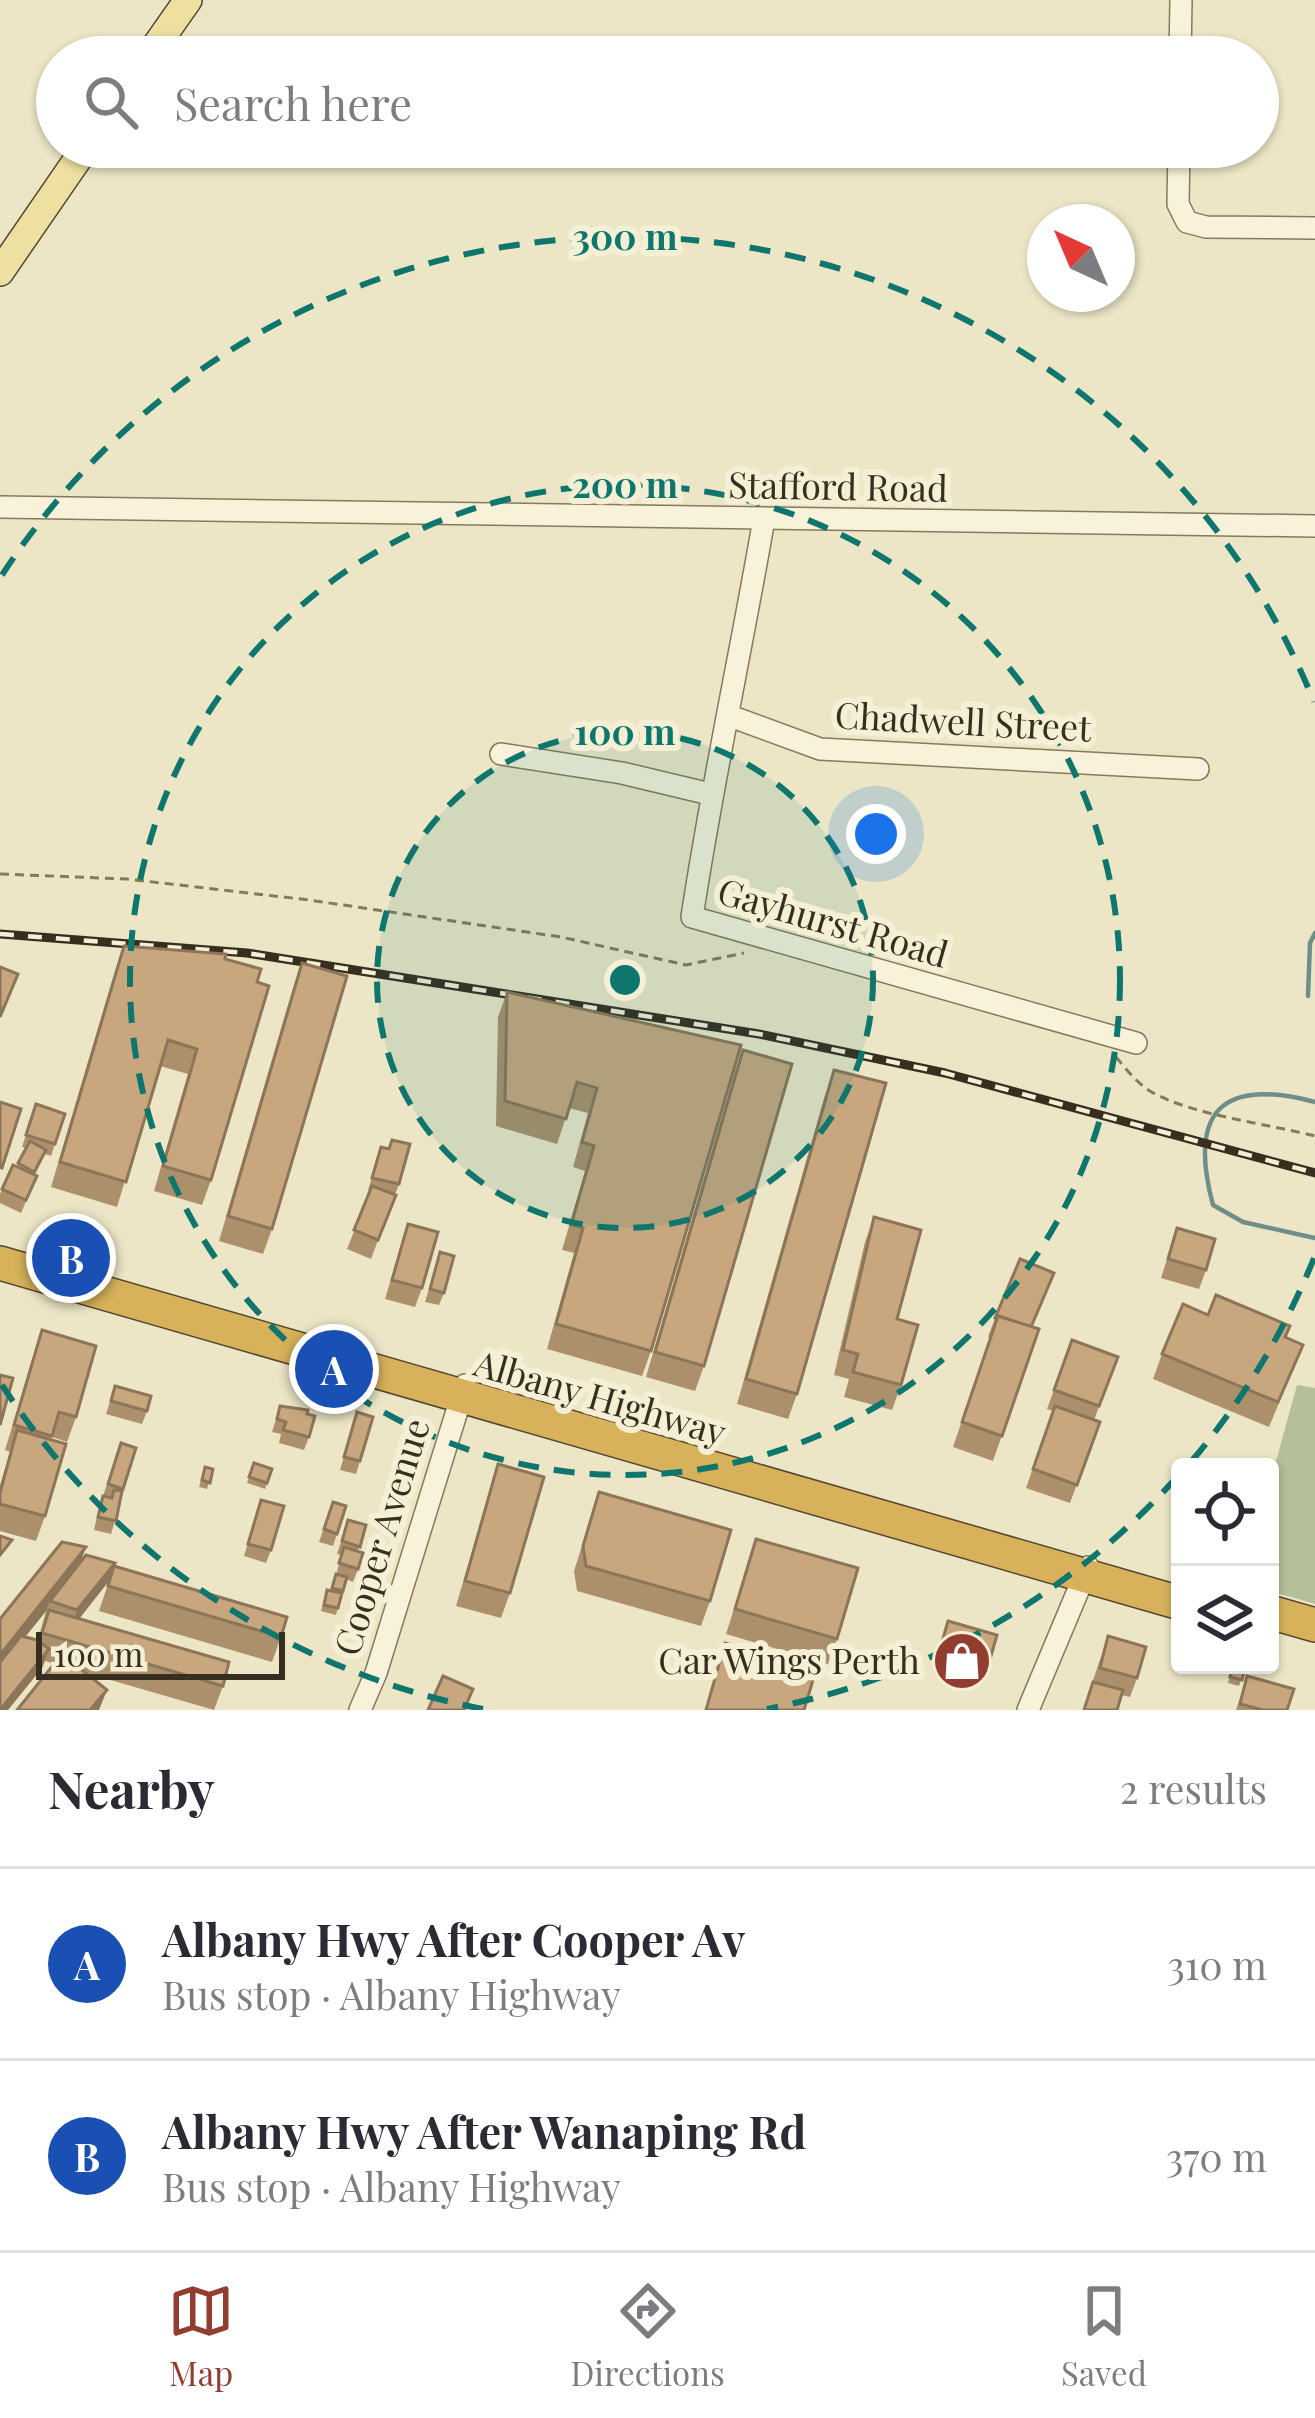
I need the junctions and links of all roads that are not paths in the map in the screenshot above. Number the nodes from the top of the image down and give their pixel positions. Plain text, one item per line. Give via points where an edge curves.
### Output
1 (170, 0) edge
2 (188, 0) edge
3 (1181, 0) edge
4 (145, 36) edge
5 (163, 36) edge
6 (1180, 36) edge
7 (54, 168) edge
8 (72, 168) edge
9 (1179, 168) edge
10 (1315, 228) edge
11 (0, 246) edge
12 (0, 272) edge
13 (0, 507) edge
14 (764, 519) junction
15 (1315, 526) edge
16 (730, 716) junction
17 (501, 754) dead end
18 (1198, 769) dead end
19 (710, 794) junction
20 (1136, 1043) dead end
21 (0, 1248) edge
22 (0, 1263) edge
23 (463, 1391) junction
24 (1087, 1569) junction
25 (1171, 1585) edge
26 (1171, 1601) edge
27 (1279, 1615) edge
28 (1315, 1625) edge
29 (1279, 1632) edge
30 (1315, 1642) edge
31 (360, 1710) edge
32 (1028, 1710) edge

1 - 4 main road
2 - 5 main road
3 - 6 street
7 - 11 main road
8 - 12 main road
9 - 10 street via 1178,204 1187,222
13 - 14 street, Stafford Road
14 - 15 street, Stafford Road
14 - 16 street, Gayhurst Road
16 - 18 street, Chadwell Street via 820,749
16 - 19 street, Gayhurst Road
17 - 19 street
19 - 20 street, Gayhurst Road via 692,917
21 - 23 highway, Albany Highway
22 - 23 highway, Albany Highway
23 - 24 highway, Albany Highway
23 - 31 street, Cooper Avenue
24 - 25 highway, Albany Highway
24 - 26 highway, Albany Highway
24 - 32 street
27 - 28 highway
29 - 30 highway

